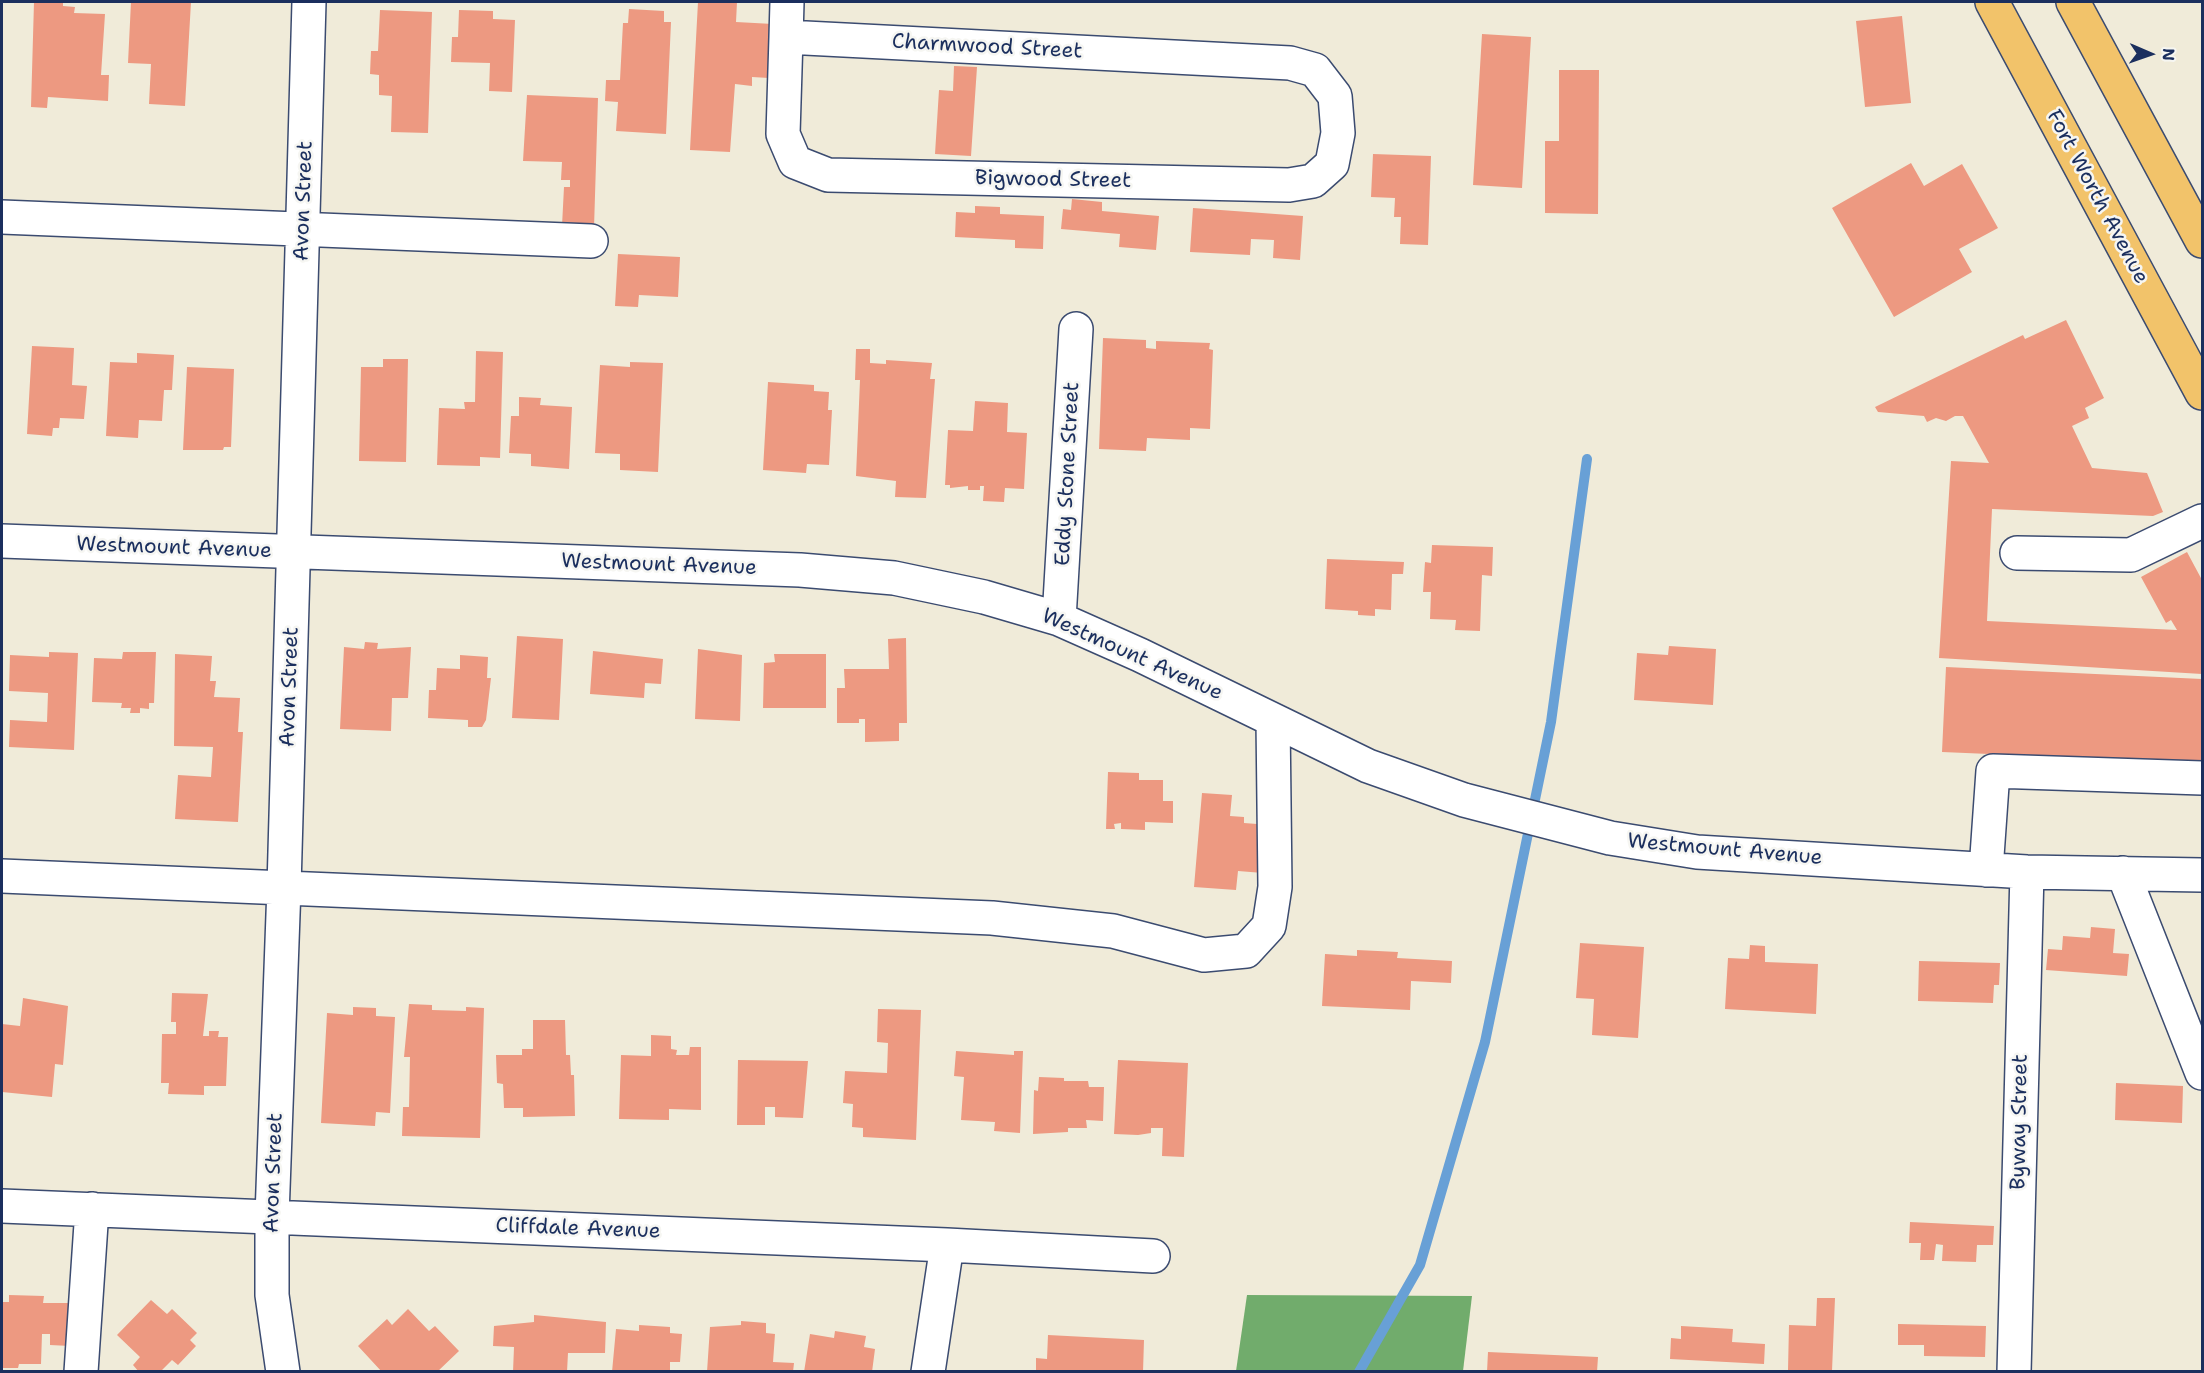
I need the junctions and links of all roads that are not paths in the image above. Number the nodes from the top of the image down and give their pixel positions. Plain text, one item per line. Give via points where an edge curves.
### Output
1 (309, 2) edge
2 (787, 2) edge
3 (1992, 2) edge
4 (2073, 2) edge
5 (786, 37) junction
6 (1313, 182) joint
7 (2, 217) edge
8 (303, 228) junction
9 (591, 241) dead end
10 (2202, 241) edge
11 (1076, 329) dead end
12 (2202, 393) edge
13 (2199, 530) edge
14 (2, 541) edge
15 (293, 553) junction
16 (2017, 553) dead end
17 (1059, 619) junction
18 (1273, 720) junction
19 (2202, 778) edge
20 (1986, 870) junction
21 (2027, 872) junction
22 (2123, 873) junction
23 (2202, 875) edge
24 (2, 876) edge
25 (284, 887) junction
26 (2202, 1073) edge
27 (2, 1206) edge
28 (92, 1209) junction
29 (272, 1216) junction
30 (947, 1245) junction
31 (1154, 1256) dead end
32 (81, 1371) edge
33 (283, 1371) edge
34 (928, 1371) edge
35 (2014, 1371) edge

1 - 8 street, Avon Street
2 - 5 street
3 - 12 main road, Fort Worth Avenue
4 - 10 main road
5 - 6 street, Bigwood Street via 783,134 795,162 828,175
5 - 6 street, Charmwood Street via 1290,63 1315,70 1335,96 1338,133 1332,164
7 - 8 street
8 - 9 street
8 - 15 street, Avon Street
11 - 17 street, Eddy Stone Street
13 - 16 street via 2131,555
14 - 15 street, Westmount Avenue
15 - 17 street, Westmount Avenue via 800,570 894,578 984,597
15 - 25 street, Avon Street
17 - 18 street, Westmount Avenue
18 - 20 street, Westmount Avenue via 1368,766 1464,800 1610,838 1697,852
18 - 25 street via 1275,886 1269,926 1246,951 1204,955 1113,931 992,918
19 - 20 street via 1993,771
20 - 21 street, Westmount Avenue
21 - 22 street, Westmount Avenue
21 - 35 street, Byway Street
22 - 23 street, Westmount Avenue
22 - 26 street
24 - 25 street
25 - 29 street, Avon Street
27 - 28 street, Cliffdale Avenue
28 - 29 street, Cliffdale Avenue
28 - 32 street
29 - 30 street, Cliffdale Avenue
29 - 33 street, Avon Street via 272,1295
30 - 31 street, Cliffdale Avenue
30 - 34 street

